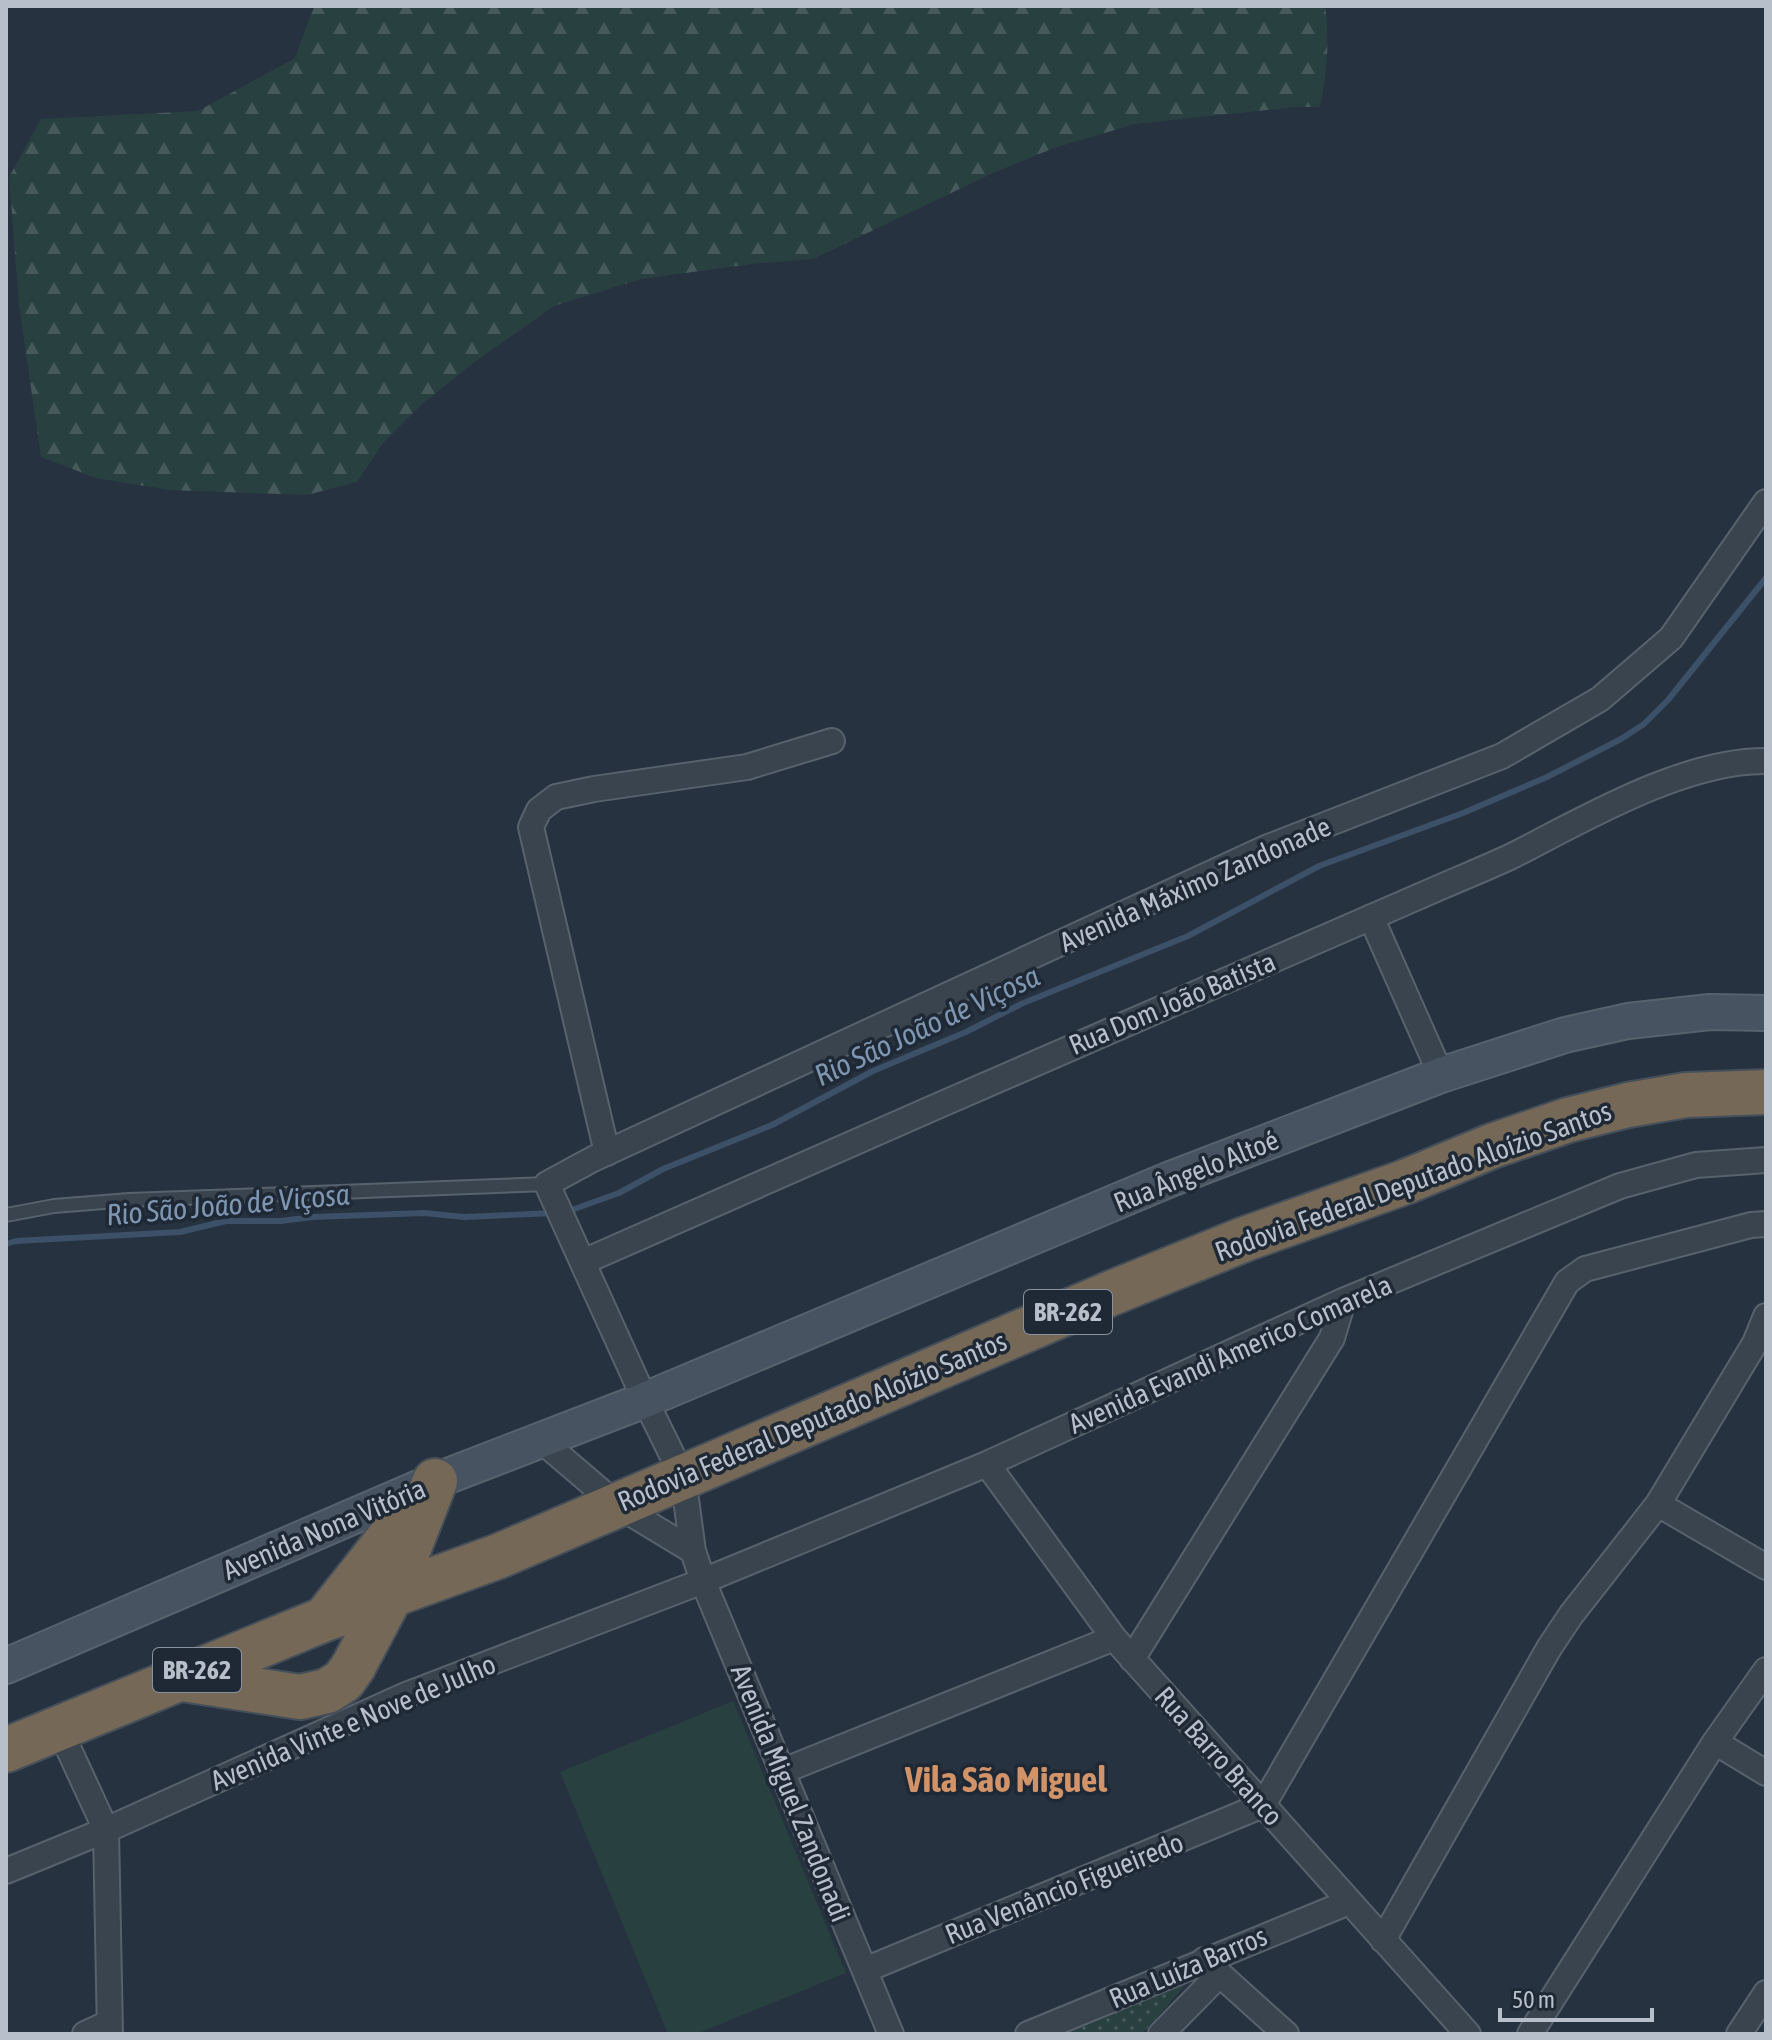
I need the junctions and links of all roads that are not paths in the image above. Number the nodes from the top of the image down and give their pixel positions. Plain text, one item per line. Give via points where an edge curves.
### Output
1 (1766, 502) edge
2 (832, 741) dead end
3 (1766, 761) edge
4 (1371, 917) junction
5 (1766, 1013) edge
6 (1441, 1075) junction
7 (1766, 1092) edge
8 (607, 1153) junction
9 (1766, 1160) edge
10 (548, 1188) junction
11 (6, 1215) edge
12 (1766, 1224) edge
13 (580, 1256) junction
14 (1343, 1301) junction
15 (1766, 1316) edge
16 (1760, 1346) edge
17 (645, 1400) junction
18 (542, 1441) junction
19 (987, 1464) junction
20 (683, 1477) junction
21 (435, 1481) junction
22 (1658, 1504) junction
23 (617, 1505) junction
24 (693, 1551) junction
25 (1766, 1567) edge
26 (703, 1581) junction
27 (390, 1597) junction
28 (325, 1619) junction
29 (1114, 1638) junction
30 (1132, 1659) junction
31 (6, 1666) edge
32 (1766, 1670) edge
33 (176, 1678) junction
34 (59, 1728) junction
35 (1715, 1742) junction
36 (6, 1750) edge
37 (783, 1771) junction
38 (1766, 1773) edge
39 (1263, 1805) junction
40 (106, 1830) junction
41 (6, 1871) edge
42 (1349, 1902) junction
43 (1383, 1940) junction
44 (1211, 1967) junction
45 (865, 1970) junction
46 (1766, 1993) edge
47 (110, 2029) edge
48 (85, 2034) edge
49 (891, 2034) edge
50 (1028, 2034) edge
51 (1161, 2034) edge
52 (1286, 2034) edge
53 (1468, 2034) edge
54 (1530, 2034) edge
55 (1739, 2034) edge

1 - 8 street, Avenida Máximo Zandonade via 1671,638 1600,699 1502,756 1266,848
2 - 8 street via 747,767 556,797 539,810 531,827
3 - 4 street, Rua Dom João Batista via 1719,765 1683,776
4 - 6 street
4 - 13 street, Rua Dom João Batista
5 - 6 street, Rua Ângelo Altoé via 1710,1012 1628,1021 1565,1035
6 - 17 street, Rua Ângelo Altoé via 1168,1180
7 - 20 highway, Rodovia Federal Deputado Aloízio Santos / BR-262 via 1686,1095 1628,1105 1492,1146 1158,1274
8 - 10 street, Avenida Máximo Zandonade
9 - 14 street, Avenida Evandi Americo Comarela via 1696,1165 1620,1186
10 - 11 lane via 129,1200
10 - 13 street
12 - 39 street via 1585,1269 1567,1282
13 - 17 street, Avenida Miguel Zandonadi
14 - 19 street, Avenida Evandi Americo Comarela
14 - 30 street via 1332,1338
15 - 16 street
16 - 22 street
17 - 18 street, Avenida Nona Vitória
17 - 20 street, Avenida Miguel Zandonadi
18 - 21 street, Avenida Nona Vitória
18 - 23 street
19 - 26 street, Avenida Evandi Americo Comarela
19 - 29 street, Rua Barro Branco
20 - 23 highway, Rodovia Federal Deputado Aloízio Santos / BR-262
20 - 24 street, Avenida Miguel Zandonadi
21 - 27 highway
21 - 28 highway
21 - 31 street, Avenida Nona Vitória
22 - 25 street
22 - 43 street via 1571,1615
23 - 24 street
23 - 27 highway, Rodovia Federal Deputado Aloízio Santos / BR-262
24 - 26 street, Avenida Miguel Zandonadi
26 - 37 street, Avenida Miguel Zandonadi
26 - 40 street, Avenida Vinte e Nove de Julho via 406,1695
27 - 28 highway, Rodovia Federal Deputado Aloízio Santos / BR-262
27 - 33 highway via 353,1667 327,1691 300,1697
28 - 33 highway, Rodovia Federal Deputado Aloízio Santos / BR-262
29 - 30 street, Rua Barro Branco
29 - 37 street
30 - 39 street, Rua Barro Branco
32 - 35 street
33 - 34 highway, Rodovia Federal Deputado Aloízio Santos / BR-262
34 - 36 highway, Rodovia Federal Deputado Aloízio Santos / BR-262
34 - 40 street
35 - 38 street
35 - 54 street
37 - 45 street, Avenida Miguel Zandonadi
39 - 42 street, Rua Barro Branco
39 - 45 street, Rua Venâncio Figueiredo
40 - 41 street, Avenida Vinte e Nove de Julho
40 - 47 street
42 - 43 street, Rua Barro Branco
42 - 44 street, Rua Luíza Barros
43 - 53 street, Rua Barro Branco
44 - 50 street, Rua Luíza Barros
44 - 51 street
44 - 52 street
45 - 49 street, Avenida Miguel Zandonadi
46 - 55 street
47 - 48 street

